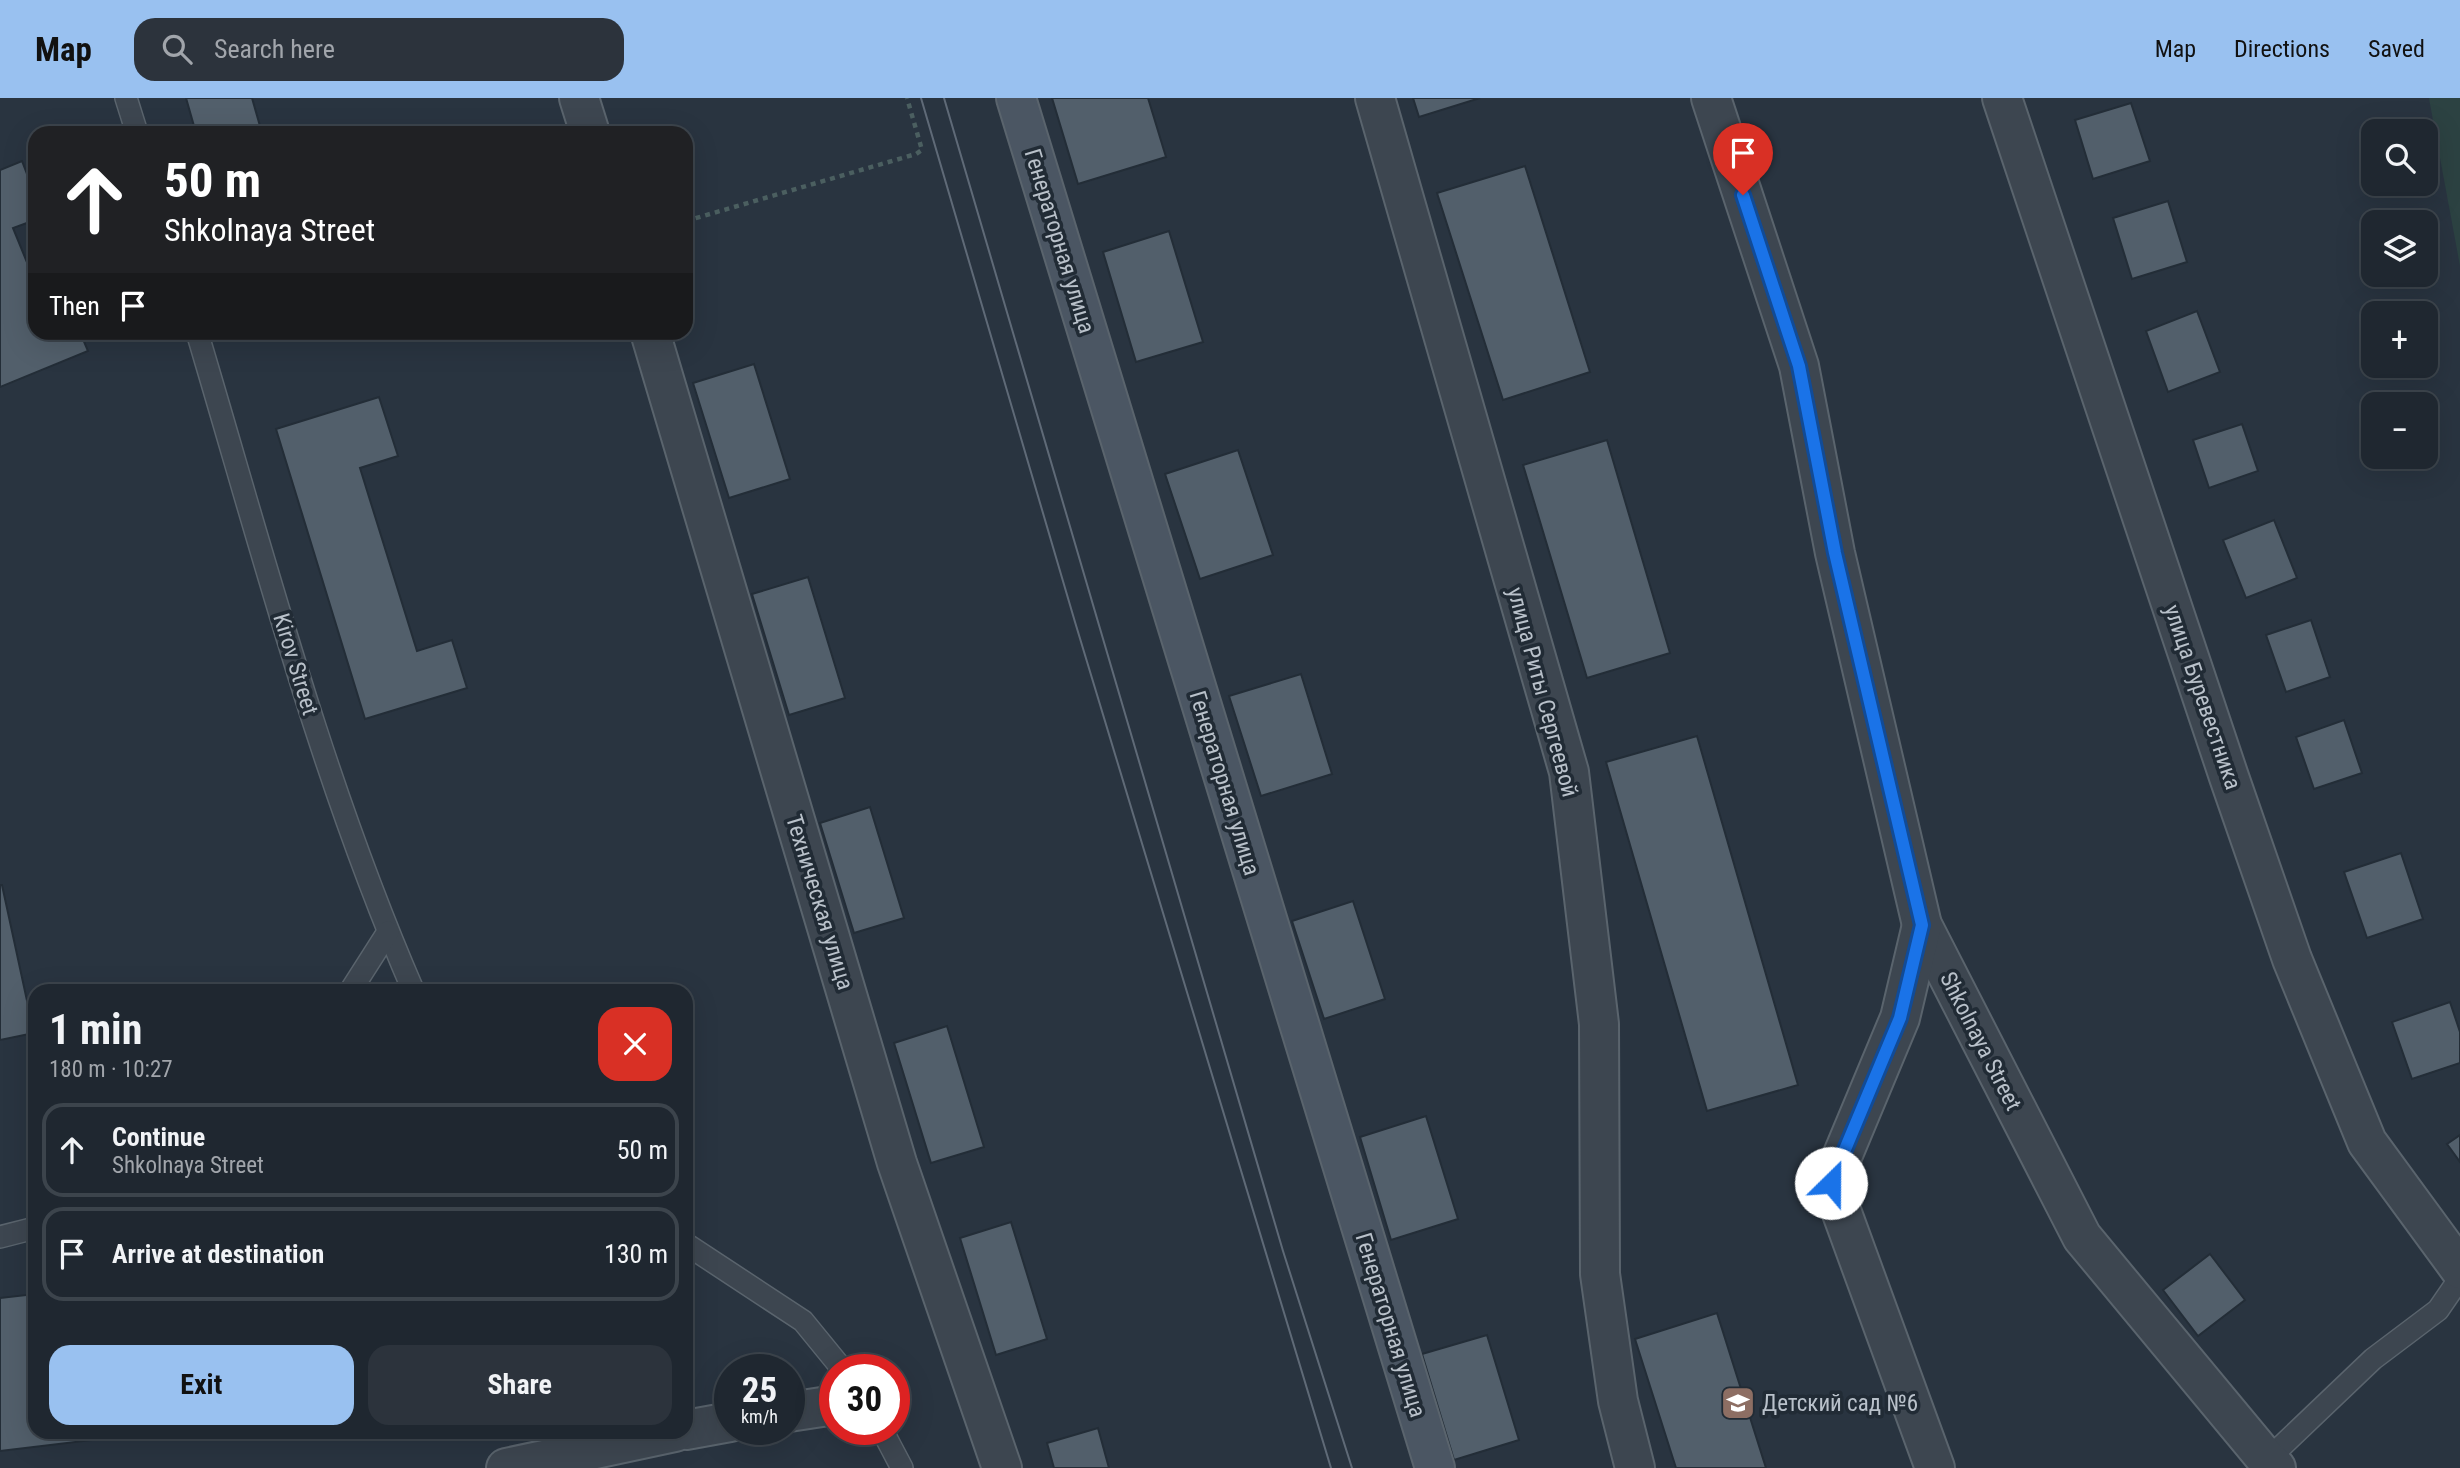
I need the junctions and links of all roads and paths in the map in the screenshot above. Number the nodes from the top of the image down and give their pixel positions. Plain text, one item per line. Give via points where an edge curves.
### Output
1 (126, 98) edge
2 (579, 98) edge
3 (907, 98) edge
4 (1016, 98) edge
5 (1375, 98) edge
6 (1711, 98) edge
7 (2002, 98) edge
8 (135, 126) edge
9 (588, 126) edge
10 (693, 219) edge
11 (199, 340) edge
12 (652, 340) edge
13 (1922, 925) junction
14 (388, 932) junction
15 (355, 984) edge
16 (410, 984) edge
17 (28, 1230) edge
18 (0, 1237) edge
19 (693, 1249) edge
20 (2460, 1269) edge
21 (2460, 1278) edge
22 (830, 1354) edge
23 (714, 1425) edge
24 (693, 1429) edge
25 (642, 1439) edge
26 (890, 1445) edge
27 (2265, 1466) edge
28 (506, 1468) edge
29 (902, 1468) edge
30 (1002, 1468) edge
31 (1435, 1468) edge
32 (1635, 1468) edge
33 (1935, 1468) edge

1 - 8 lane
2 - 9 street
3 - 10 path via 922,150 916,154
4 - 31 main road, Генераторная улица
5 - 32 street, улица Риты Сергеевой via 1569,772 1599,1024 1600,1274 1618,1401
6 - 13 street, Shkolnaya Street via 1799,366 1835,553
7 - 20 street, улица Буревестника via 2292,958 2367,1142
11 - 14 lane, Kirov Street via 324,759
12 - 30 street, Техническая улица via 897,1163
13 - 27 street, Shkolnaya Street via 2082,1237
13 - 33 street via 1900,1018 1831,1183
14 - 15 lane
14 - 16 lane, Kirov Street
17 - 18 lane
19 - 22 lane via 803,1321
21 - 27 lane via 2438,1310 2373,1359
23 - 24 street
25 - 28 street
26 - 29 lane

